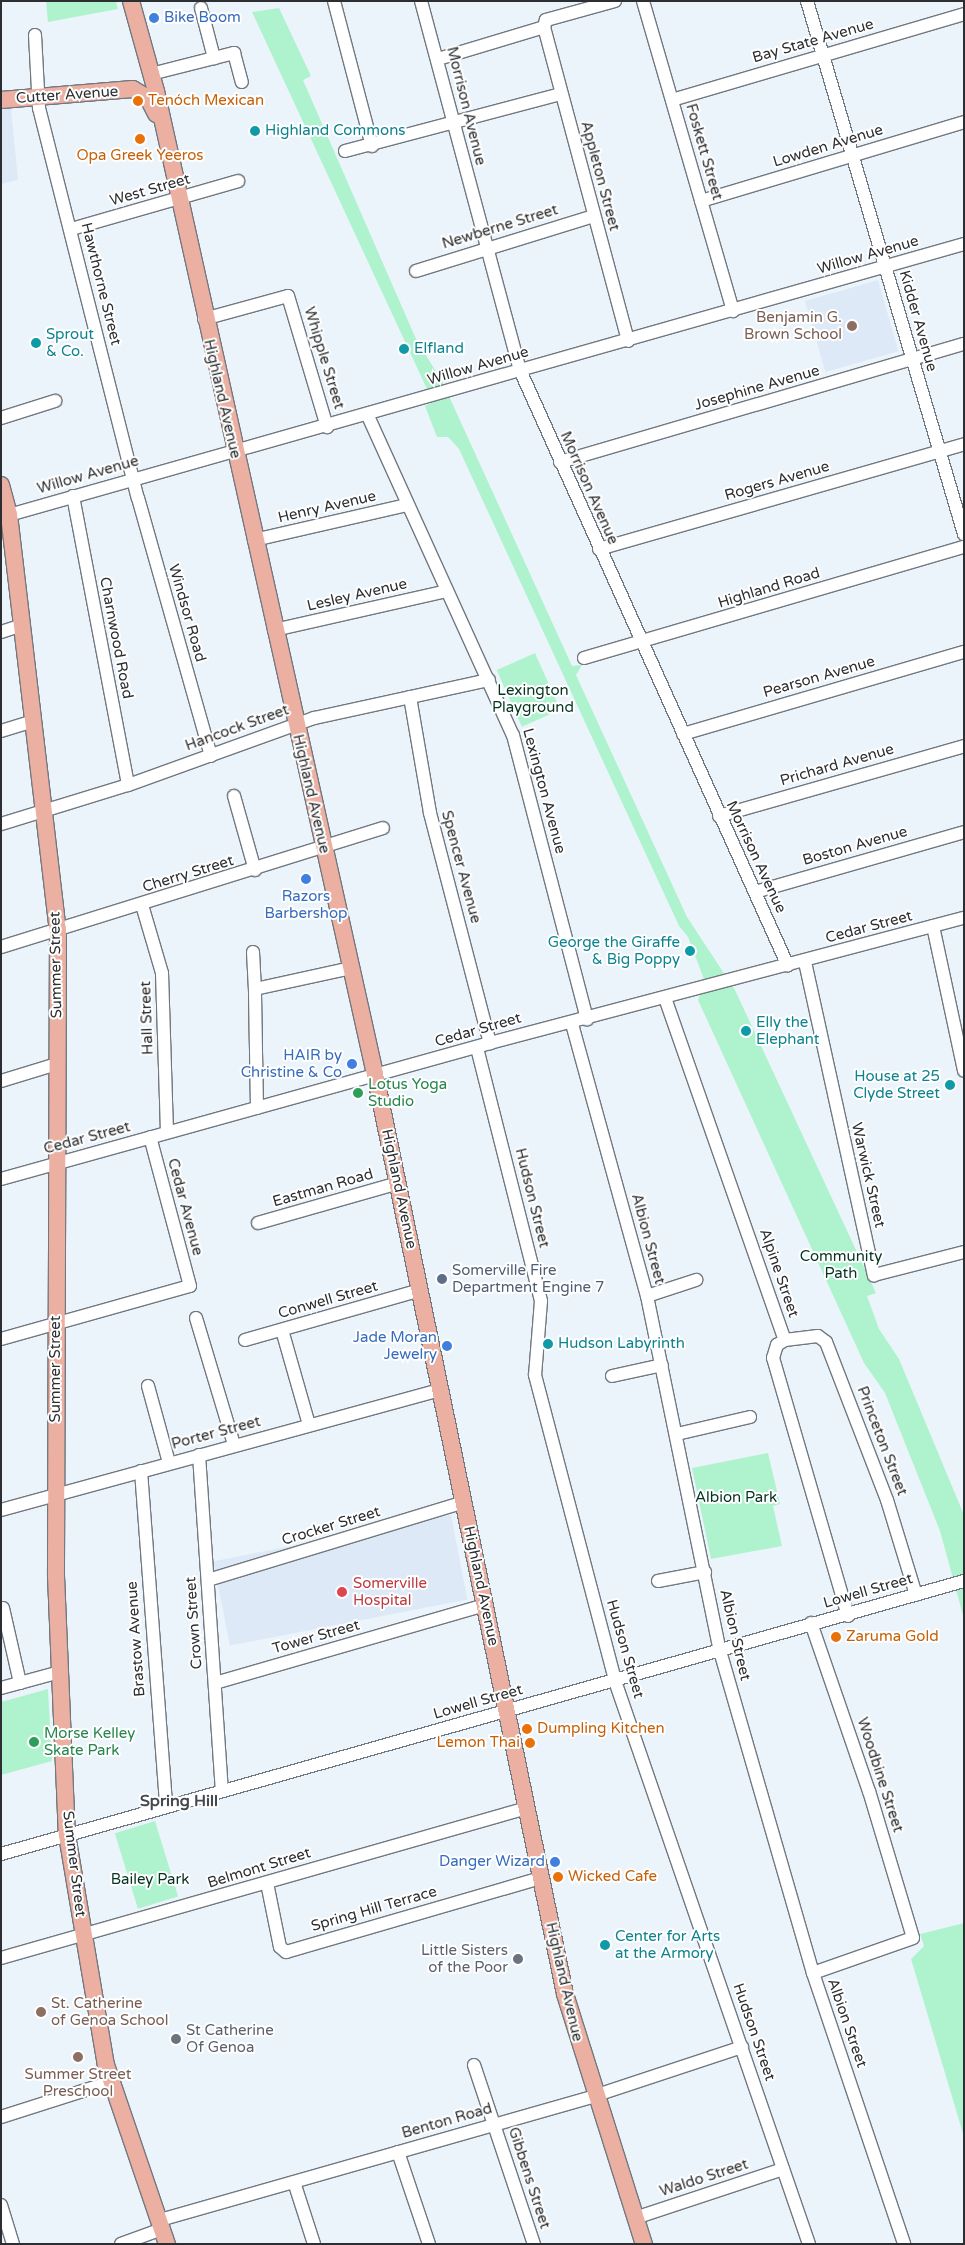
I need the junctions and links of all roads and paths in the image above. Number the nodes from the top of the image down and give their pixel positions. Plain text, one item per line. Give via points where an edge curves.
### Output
1 (130, 1) edge
2 (334, 1) edge
3 (422, 1) edge
4 (615, 1) edge
5 (644, 1) edge
6 (807, 1) edge
7 (585, 5) edge
8 (201, 8) dead end
9 (964, 14) edge
10 (545, 24) junction
11 (35, 34) dead end
12 (138, 37) junction
13 (823, 55) junction
14 (214, 58) junction
15 (438, 59) junction
16 (151, 74) junction
17 (242, 82) dead end
18 (134, 89) junction
19 (562, 94) junction
20 (39, 97) junction
21 (1, 100) edge
22 (672, 100) junction
23 (964, 122) edge
24 (454, 125) junction
25 (162, 132) junction
26 (372, 146) junction
27 (345, 152) dead end
28 (853, 157) junction
29 (238, 181) dead end
30 (177, 199) junction
31 (701, 201) junction
32 (594, 216) junction
33 (71, 229) junction
34 (964, 244) edge
35 (486, 248) junction
36 (885, 267) junction
37 (416, 271) dead end
38 (733, 311) junction
39 (204, 320) junction
40 (628, 341) junction
41 (964, 344) edge
42 (912, 360) junction
43 (520, 370) junction
44 (55, 401) dead end
45 (368, 416) junction
46 (1, 418) edge
47 (327, 427) junction
48 (964, 444) edge
49 (234, 451) junction
50 (939, 451) junction
51 (560, 462) junction
52 (134, 478) junction
53 (1, 485) edge
54 (73, 496) junction
55 (408, 505) junction
56 (5, 516) edge
57 (964, 534) edge
58 (254, 540) junction
59 (964, 547) edge
60 (599, 549) junction
61 (447, 591) junction
62 (23, 625) junction
63 (274, 630) junction
64 (1, 632) edge
65 (641, 642) junction
66 (964, 652) edge
67 (584, 658) dead end
68 (489, 680) junction
69 (410, 697) junction
70 (34, 721) junction
71 (296, 724) junction
72 (1, 731) edge
73 (683, 734) junction
74 (964, 746) edge
75 (211, 756) junction
76 (128, 785) junction
77 (234, 796) dead end
78 (44, 812) junction
79 (719, 816) junction
80 (1, 824) edge
81 (384, 828) dead end
82 (964, 832) edge
83 (324, 849) junction
84 (255, 870) junction
85 (755, 892) junction
86 (142, 905) junction
87 (964, 918) edge
88 (934, 926) junction
89 (58, 929) junction
90 (1, 947) edge
91 (253, 952) dead end
92 (805, 962) junction
93 (788, 966) junction
94 (351, 968) junction
95 (255, 989) junction
96 (665, 998) junction
97 (587, 1020) junction
98 (572, 1024) junction
99 (490, 1043) junction
100 (477, 1048) junction
101 (57, 1064) junction
102 (964, 1071) edge
103 (375, 1074) junction
104 (1, 1081) edge
105 (257, 1108) junction
106 (167, 1132) junction
107 (150, 1137) junction
108 (57, 1163) junction
109 (1, 1179) edge
110 (398, 1184) junction
111 (258, 1223) dead end
112 (964, 1252) edge
113 (696, 1280) dead end
114 (420, 1290) junction
115 (647, 1296) junction
116 (196, 1318) dead end
117 (56, 1324) junction
118 (282, 1330) junction
119 (1, 1339) edge
120 (245, 1340) dead end
121 (785, 1340) junction
122 (662, 1365) junction
123 (612, 1376) dead end
124 (148, 1386) dead end
125 (440, 1390) junction
126 (750, 1417) dead end
127 (309, 1425) junction
128 (677, 1434) junction
129 (234, 1445) junction
130 (199, 1455) junction
131 (169, 1463) junction
132 (141, 1471) junction
133 (57, 1494) junction
134 (464, 1502) junction
135 (1, 1510) edge
136 (705, 1572) junction
137 (208, 1580) junction
138 (658, 1580) dead end
139 (961, 1582) edge
140 (916, 1595) junction
141 (485, 1605) junction
142 (3, 1608) dead end
143 (848, 1616) junction
144 (811, 1623) junction
145 (720, 1652) junction
146 (60, 1672) junction
147 (615, 1681) junction
148 (20, 1683) junction
149 (215, 1683) junction
150 (1, 1688) edge
151 (506, 1710) junction
152 (222, 1790) junction
153 (166, 1806) junction
154 (527, 1808) junction
155 (67, 1835) junction
156 (1, 1854) edge
157 (541, 1878) junction
158 (267, 1883) junction
159 (83, 1934) junction
160 (1, 1958) edge
161 (813, 1973) junction
162 (742, 2047) junction
163 (474, 2065) dead end
164 (111, 2082) junction
165 (594, 2096) junction
166 (1, 2117) edge
167 (494, 2125) junction
168 (398, 2152) junction
169 (783, 2168) junction
170 (294, 2182) junction
171 (1, 2205) edge
172 (635, 2218) junction
173 (163, 2231) edge
174 (13, 2244) edge
175 (121, 2244) edge
176 (314, 2244) edge
177 (429, 2244) edge
178 (534, 2244) edge
179 (644, 2244) edge
180 (808, 2244) edge
181 (904, 2244) edge

1 - 12 main road, Highland Avenue
2 - 26 street
3 - 15 street, Morrison Avenue
4 - 7 street
5 - 22 street, Foskett Street
6 - 13 street, Kidder Avenue
7 - 10 street
8 - 14 street
9 - 13 street, Bay State Avenue
10 - 15 street
10 - 19 street, Appleton Street
11 - 20 street, Hawthorne Street
12 - 16 main road, Highland Avenue
12 - 18 main road via 144,76
13 - 22 street, Bay State Avenue
13 - 28 street, Kidder Avenue
14 - 16 street
14 - 17 street via 234,53
15 - 24 street, Morrison Avenue
16 - 25 main road, Highland Avenue
18 - 20 main road, Cutter Avenue
18 - 25 main road, Highland Avenue via 149,100
19 - 24 street
19 - 32 street, Appleton Street
20 - 21 main road, Cutter Avenue
20 - 33 street, Hawthorne Street
22 - 31 street, Foskett Street
23 - 28 street, Lowden Avenue
24 - 26 street
24 - 35 street, Morrison Avenue
25 - 30 main road, Highland Avenue
26 - 27 street
28 - 31 street, Lowden Avenue
28 - 36 street, Kidder Avenue
29 - 30 street, West Street
30 - 33 street, West Street
30 - 39 main road, Highland Avenue
31 - 38 street, Foskett Street
32 - 35 street, Newberne Street
32 - 40 street, Appleton Street
33 - 52 street, Hawthorne Street
34 - 36 street, Willow Avenue
35 - 37 street, Newberne Street
35 - 43 street, Morrison Avenue
36 - 38 street, Willow Avenue
36 - 42 street, Kidder Avenue
38 - 40 street, Willow Avenue
39 - 47 street, Whipple Street via 288,296
39 - 49 main road, Highland Avenue
40 - 43 street, Willow Avenue
41 - 42 street, Josephine Avenue
42 - 50 street, Kidder Avenue
42 - 51 street, Josephine Avenue
43 - 45 street, Willow Avenue
43 - 51 street, Morrison Avenue
44 - 46 street
45 - 47 street, Willow Avenue
45 - 55 street, Lexington Avenue
47 - 49 street, Willow Avenue
48 - 50 street, Rogers Avenue
49 - 52 street, Willow Avenue
49 - 58 main road, Highland Avenue
50 - 57 street, Kidder Avenue
50 - 60 street, Rogers Avenue
51 - 60 street, Morrison Avenue
52 - 54 street, Willow Avenue
52 - 75 street, Windsor Road
53 - 56 main road, Summer Street
54 - 56 street, Willow Avenue
54 - 76 street, Charnwood Road
55 - 58 street, Henry Avenue
55 - 61 street, Lexington Avenue
56 - 62 main road, Summer Street
58 - 63 main road, Highland Avenue
59 - 65 street, Highland Road
60 - 65 street, Morrison Avenue
61 - 63 street, Lesley Avenue
61 - 68 street, Lexington Avenue
62 - 64 street
62 - 70 main road, Summer Street
63 - 71 main road, Highland Avenue
65 - 67 street, Highland Road
65 - 73 street, Morrison Avenue
66 - 73 street, Pearson Avenue
68 - 69 street, Hancock Street
68 - 97 street, Lexington Avenue via 514,735
69 - 71 street, Hancock Street
69 - 99 street, Spencer Avenue via 430,813
70 - 72 street
70 - 78 main road, Summer Street
71 - 75 street, Hancock Street
71 - 83 main road, Highland Avenue
73 - 79 street, Morrison Avenue
74 - 79 street, Prichard Avenue
75 - 76 street, Hancock Street
76 - 78 street, Hancock Street
77 - 84 street
78 - 80 street, Hancock Street
78 - 89 main road, Summer Street
79 - 85 street, Morrison Avenue
81 - 83 street, Cherry Street
82 - 85 street, Boston Avenue
83 - 84 street, Cherry Street
83 - 94 main road, Highland Avenue
84 - 86 street, Cherry Street
85 - 93 street, Morrison Avenue
86 - 89 street, Cherry Street
86 - 106 street, Hall Street via 162,973
87 - 88 street, Cedar Street
88 - 92 street, Cedar Street
88 - 102 street
89 - 90 street, Cherry Street
89 - 101 main road, Summer Street
91 - 95 street
92 - 93 street, Cedar Street
92 - 112 street, Warwick Street via 874,1275
93 - 96 street, Cedar Street
94 - 95 street
94 - 103 main road, Highland Avenue
95 - 105 street
96 - 97 street, Cedar Street
96 - 121 street, Alpine Street
97 - 98 street, Cedar Street
98 - 99 street, Cedar Street
98 - 115 street, Albion Street
99 - 100 street, Cedar Street
100 - 103 street, Cedar Street
100 - 147 street, Hudson Street via 541,1301 535,1375
101 - 104 street
101 - 108 main road, Summer Street
103 - 105 street, Cedar Street
103 - 110 main road, Highland Avenue
105 - 106 street, Cedar Street
106 - 107 street, Cedar Street
107 - 108 street, Cedar Street
107 - 117 street, Cedar Avenue via 190,1286
108 - 109 street, Cedar Street
108 - 117 main road, Summer Street
110 - 111 street, Eastman Road
110 - 114 main road, Highland Avenue
113 - 115 street
114 - 118 street, Conwell Street
114 - 125 main road, Highland Avenue
115 - 122 street, Albion Street
116 - 129 street
117 - 119 street
117 - 133 main road, Summer Street
118 - 120 street, Conwell Street
118 - 127 street
121 - 140 street, Princeton Street via 818,1336 826,1342 887,1500
121 - 143 street, Alpine Street via 777,1345 773,1358
122 - 123 street
122 - 128 street, Albion Street
124 - 131 street
125 - 127 street, Porter Street
125 - 134 main road, Highland Avenue
126 - 128 street
127 - 129 street, Porter Street
128 - 136 street, Albion Street
129 - 130 street, Porter Street
130 - 131 street, Porter Street
130 - 137 street, Crown Street
131 - 132 street, Porter Street
132 - 133 street, Porter Street
132 - 153 street, Brastow Avenue
133 - 135 street, Porter Street
133 - 146 main road, Summer Street
134 - 137 street, Crocker Street
134 - 141 main road, Highland Avenue
136 - 138 street
136 - 145 street, Albion Street
137 - 149 street, Crown Street
139 - 140 street, Lowell Street
140 - 143 street, Lowell Street
141 - 149 street, Tower Street
141 - 151 main road, Highland Avenue
142 - 148 street
143 - 144 street, Lowell Street
144 - 145 street, Lowell Street
144 - 161 street, Woodbine Street via 869,1791 912,1938
145 - 147 street, Lowell Street
145 - 161 street, Albion Street
146 - 148 street
146 - 155 main road, Summer Street
147 - 151 street, Lowell Street
147 - 162 street, Hudson Street
148 - 150 street
149 - 152 street, Crown Street
151 - 152 street, Lowell Street
151 - 154 main road, Highland Avenue
152 - 153 street, Lowell Street
153 - 155 street, Lowell Street
154 - 157 main road, Highland Avenue
154 - 158 street, Belmont Street
155 - 156 street, Lowell Street
155 - 159 main road, Summer Street
157 - 158 street, Spring Hill Terrace via 286,1952 280,1947
157 - 165 main road, Highland Avenue via 569,2011
158 - 159 street, Belmont Street
159 - 160 street, Belmont Street
159 - 164 main road, Summer Street via 92,1999
161 - 181 street, Albion Street
162 - 165 street, Benton Road
162 - 169 street, Hudson Street
163 - 167 street, Gibbens Street
164 - 166 street
164 - 173 main road, Summer Street
165 - 167 street, Benton Road
165 - 172 main road, Highland Avenue
167 - 168 street, Benton Road
167 - 178 street, Gibbens Street
168 - 170 street, Benton Road
168 - 177 street
169 - 172 street, Waldo Street
169 - 180 street, Hudson Street
170 - 173 street, Benton Road
170 - 176 street
171 - 174 street
172 - 179 main road, Highland Avenue
173 - 175 street, Benton Road

